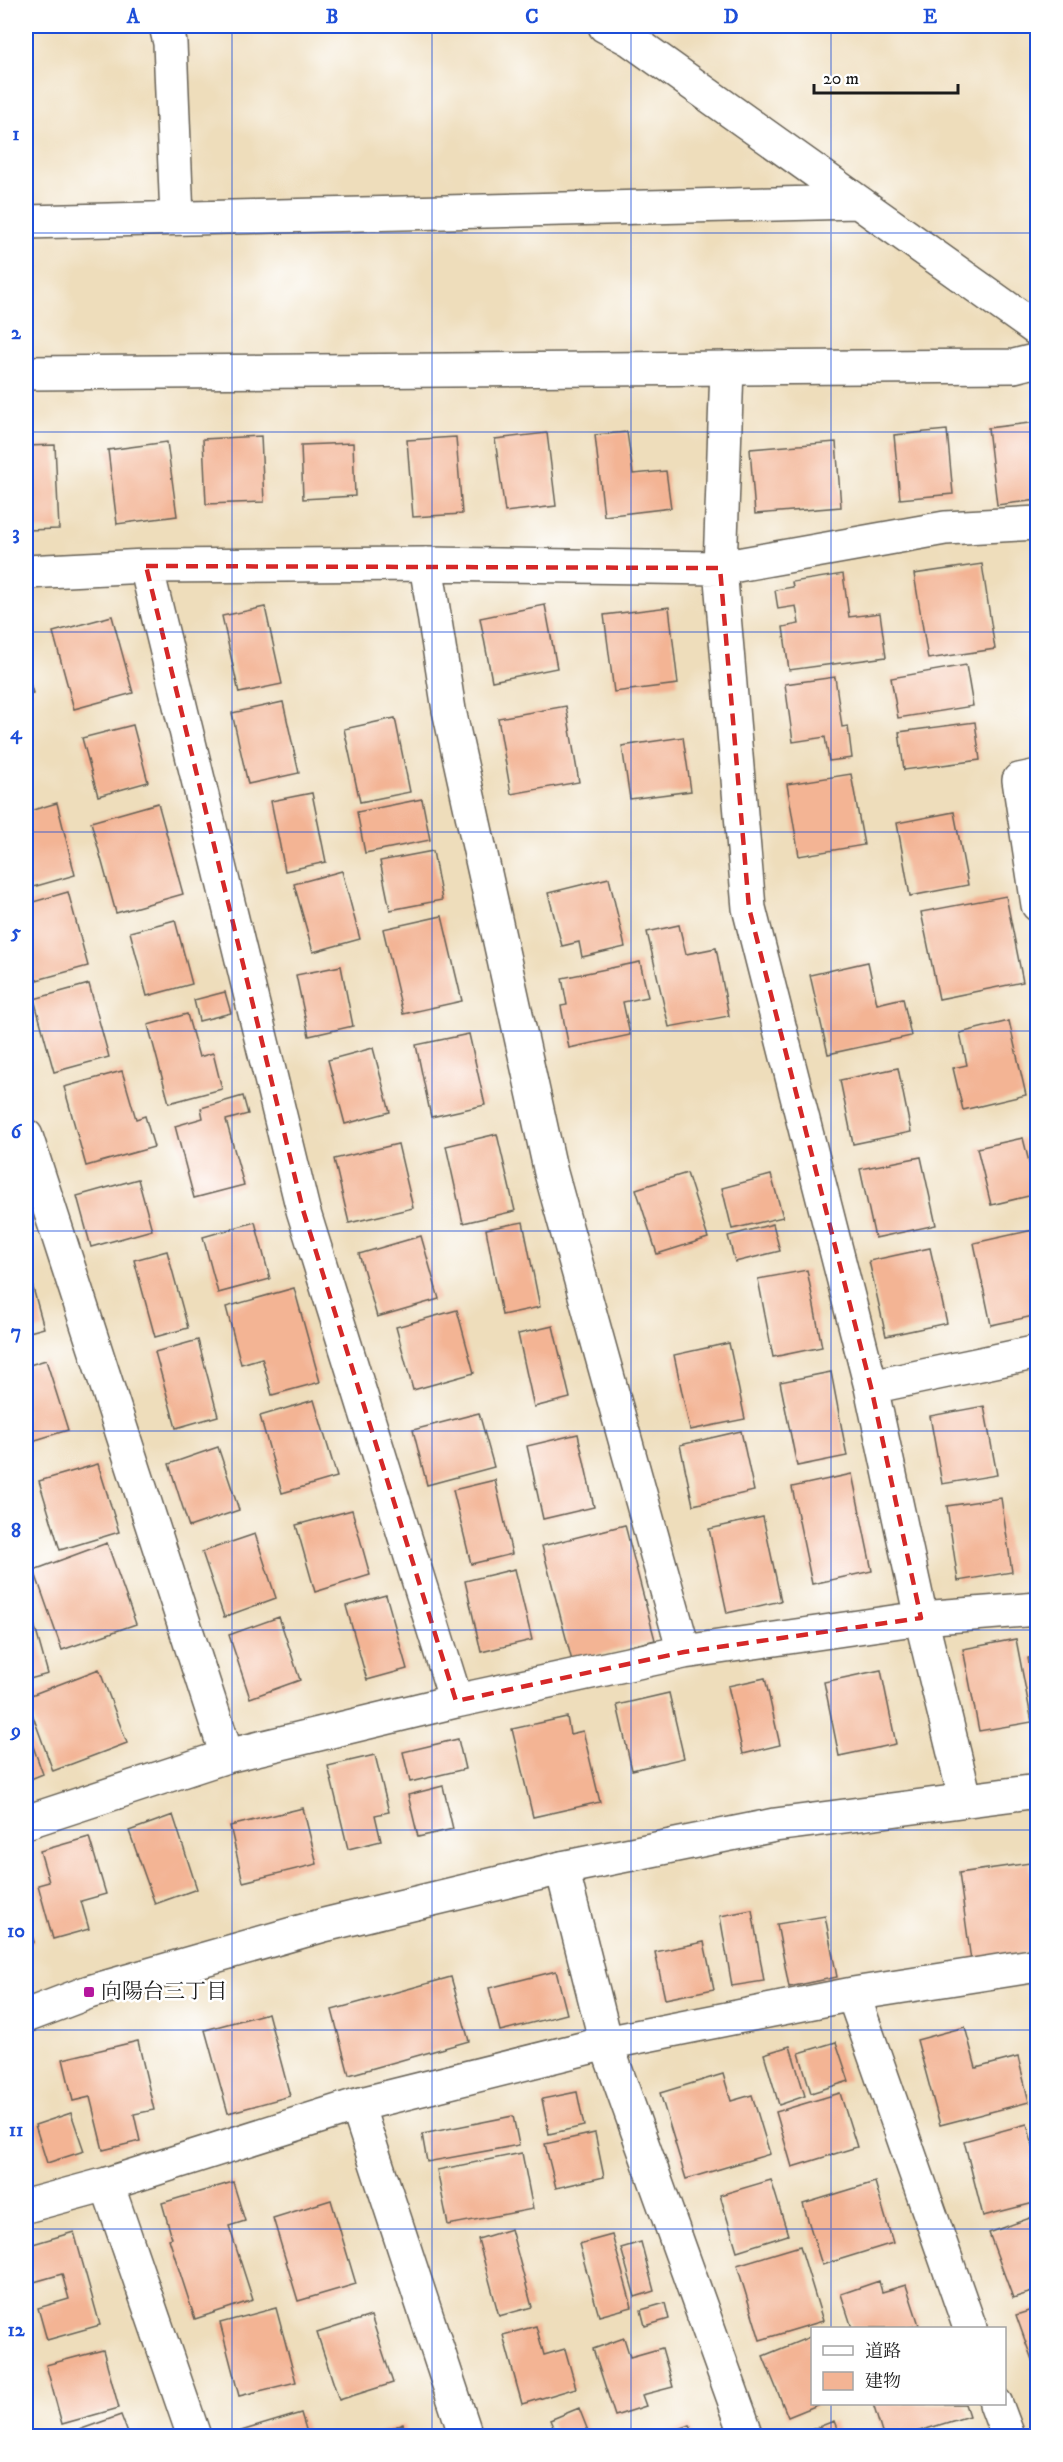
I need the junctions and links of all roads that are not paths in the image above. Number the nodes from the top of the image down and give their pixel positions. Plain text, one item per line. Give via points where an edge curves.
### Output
1 (166, 26) edge
2 (605, 26) edge
3 (857, 202) junction
4 (177, 218) junction
5 (26, 222) edge
6 (1038, 330) edge
7 (1038, 360) edge
8 (727, 368) junction
9 (26, 373) edge
10 (1038, 523) edge
11 (426, 564) junction
12 (146, 566) junction
13 (720, 568) junction
14 (26, 572) edge
15 (1038, 776) edge
16 (1038, 905) edge
17 (26, 1136) edge
18 (1038, 1352) edge
19 (871, 1387) junction
20 (1038, 1609) edge
21 (921, 1618) junction
22 (684, 1652) junction
23 (456, 1701) junction
24 (227, 1756) junction
25 (1038, 1791) edge
26 (965, 1798) junction
27 (26, 1822) edge
28 (562, 1868) junction
29 (1038, 1965) edge
30 (853, 1994) junction
31 (26, 2016) edge
32 (606, 2043) junction
33 (357, 2105) junction
34 (106, 2184) junction
35 (26, 2206) edge
36 (970, 2327) edge
37 (997, 2405) edge
38 (194, 2436) edge
39 (466, 2436) edge
40 (747, 2436) edge
41 (1008, 2436) edge

1 - 4 street via 170,43
2 - 3 street via 641,47
3 - 4 street
3 - 6 street
4 - 5 street
7 - 8 street via 1014,366
8 - 9 street
8 - 13 street
10 - 13 street via 945,528
11 - 12 street
11 - 13 street
11 - 22 street via 449,710 551,1173
12 - 14 street
12 - 23 street via 303,1210
13 - 19 street via 749,908
15 - 16 street via 1019,780
17 - 24 street
18 - 19 street
19 - 21 street
20 - 21 street
21 - 22 street
21 - 26 street
22 - 23 street
23 - 24 street
24 - 27 street
25 - 26 street
26 - 28 street via 775,1825
28 - 31 street via 324,1925 89,1992
28 - 32 street
29 - 30 street
30 - 32 street
30 - 36 street
32 - 33 street
32 - 40 street
33 - 34 street
33 - 39 street
34 - 35 street
34 - 38 street
37 - 41 street

